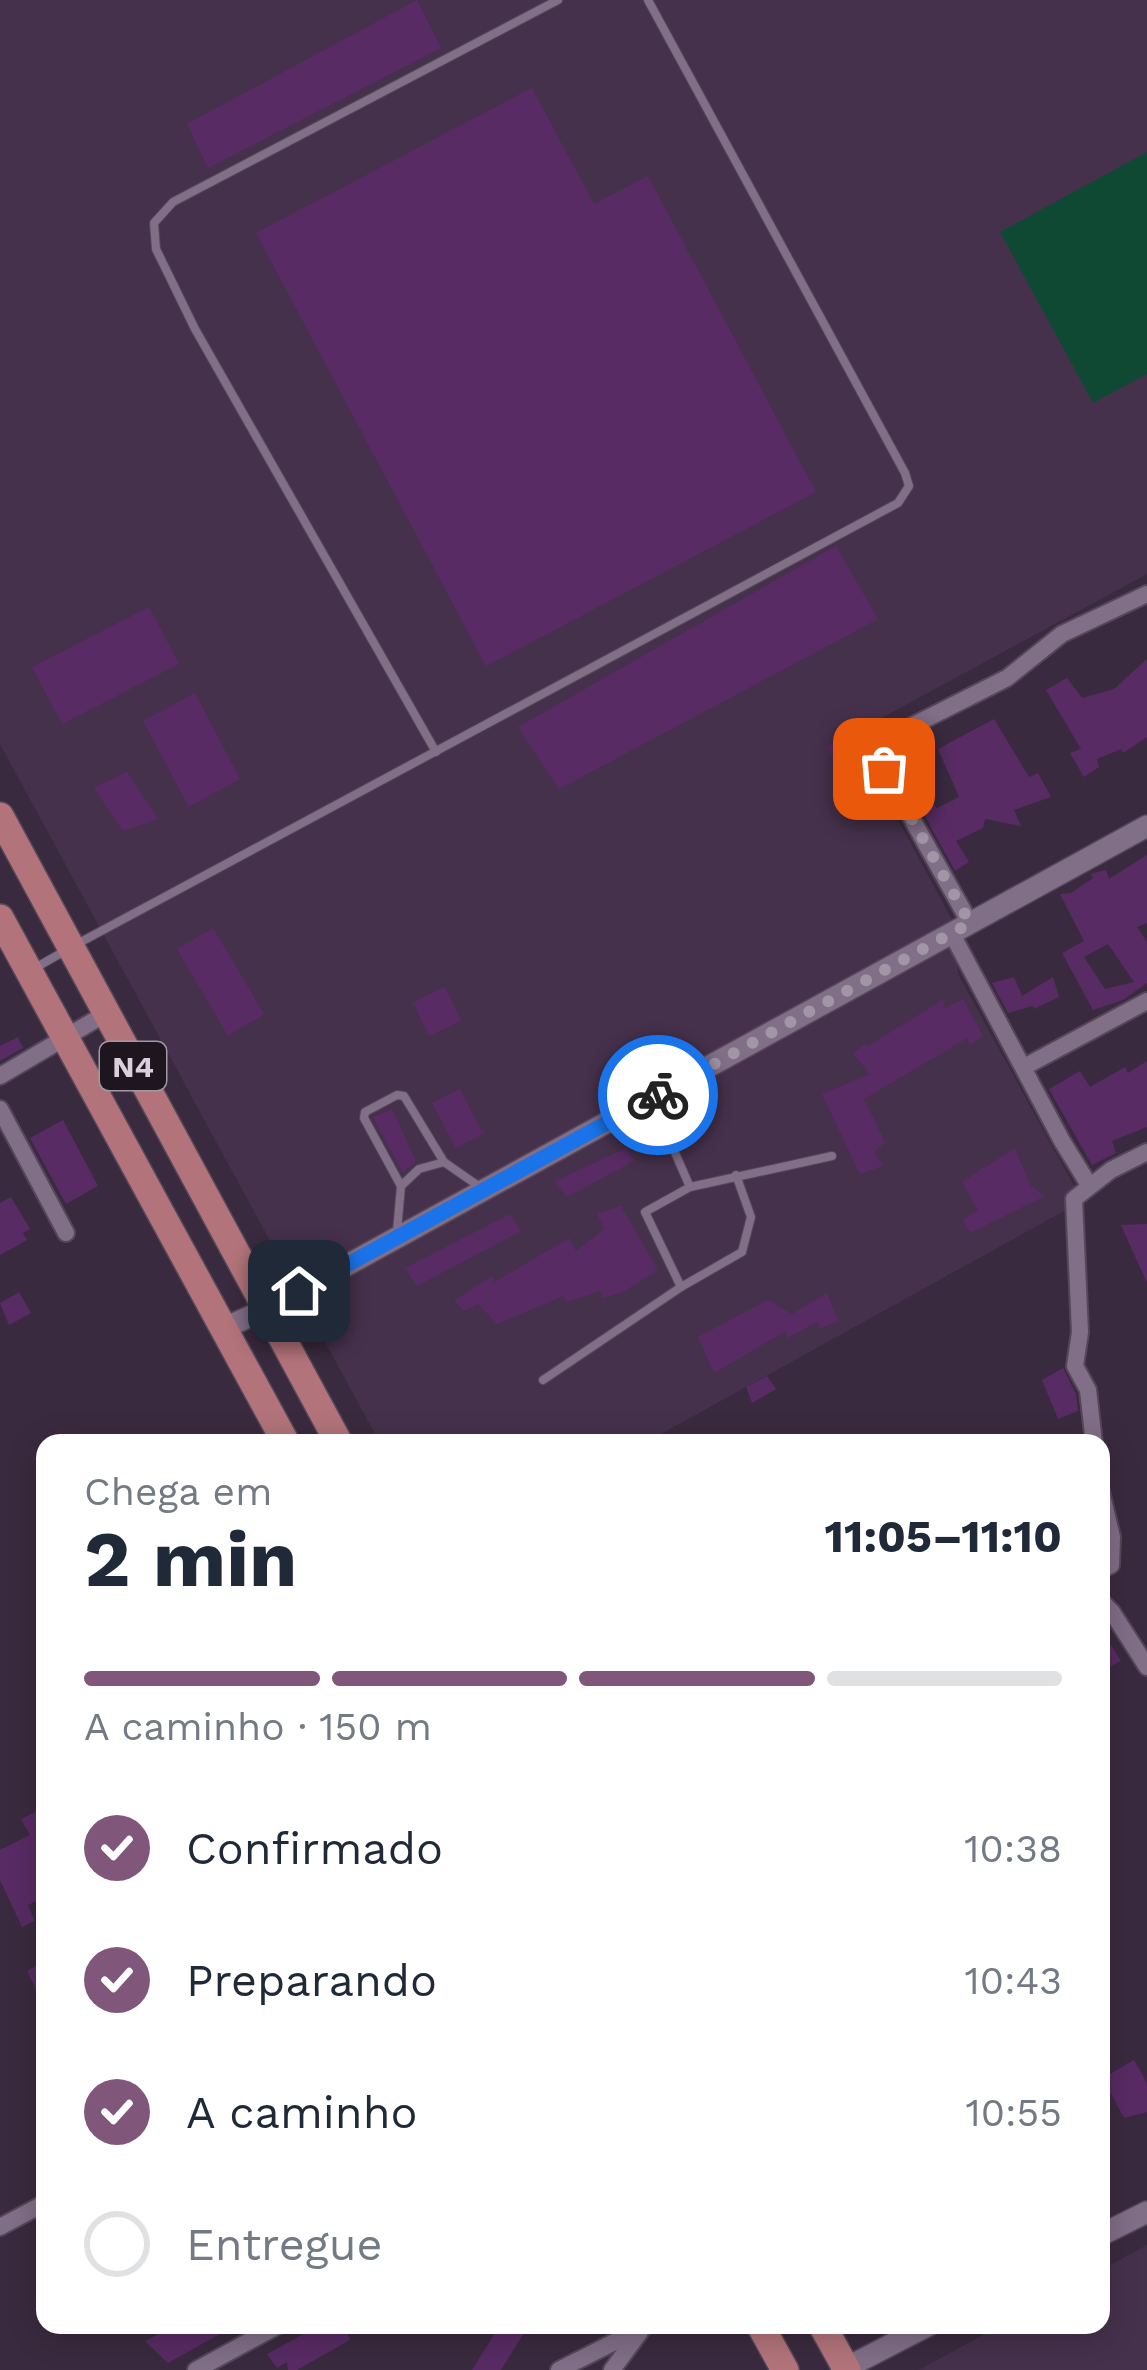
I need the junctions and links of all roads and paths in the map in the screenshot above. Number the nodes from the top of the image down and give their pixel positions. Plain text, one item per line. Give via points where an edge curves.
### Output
1 (557, 0) edge
2 (648, 0) edge
3 (1147, 594) edge
4 (436, 752) junction
5 (0, 815) edge
6 (1147, 826) edge
7 (0, 918) edge
8 (961, 929) junction
9 (73, 946) junction
10 (30, 971) junction
11 (1147, 1000) edge
12 (105, 1015) junction
13 (68, 1038) junction
14 (1024, 1067) junction
15 (0, 1076) edge
16 (651, 1099) junction
17 (0, 1109) edge
18 (1147, 1152) edge
19 (832, 1156) dead end
20 (444, 1162) junction
21 (736, 1175) junction
22 (1089, 1185) junction
23 (401, 1186) junction
24 (690, 1187) junction
25 (484, 1190) junction
26 (66, 1233) dead end
27 (396, 1238) junction
28 (681, 1286) junction
29 (267, 1309) junction
30 (224, 1328) junction
31 (543, 1380) dead end
32 (281, 1434) edge
33 (334, 1434) edge
34 (1093, 1434) edge
35 (1110, 1529) edge
36 (1110, 1565) edge
37 (1110, 1610) edge
38 (1147, 1667) edge
39 (36, 2208) edge
40 (1147, 2212) edge
41 (0, 2227) edge
42 (1110, 2231) edge
43 (262, 2334) edge
44 (629, 2334) edge
45 (639, 2334) edge
46 (765, 2334) edge
47 (827, 2334) edge
48 (912, 2334) edge
49 (845, 2369) edge
50 (196, 2370) edge
51 (559, 2370) edge
52 (612, 2370) edge
53 (784, 2370) edge

1 - 4 lane via 173,202 154,223 156,249 195,329
2 - 4 lane via 909,486 898,502
3 - 8 street via 1062,634 1007,677 894,735 884,749 884,769
4 - 9 lane
5 - 9 highway, N4
6 - 8 street
7 - 10 highway, N4
8 - 14 street
8 - 16 street
9 - 10 lane
9 - 12 highway, N4
10 - 13 highway, N4
11 - 14 street
12 - 13 street
12 - 29 highway, N4
13 - 15 street
13 - 30 highway, N4
14 - 22 street
16 - 24 lane
16 - 25 street
17 - 26 street
18 - 22 street
19 - 21 lane
20 - 23 lane via 419,1168
20 - 23 lane via 404,1096 364,1112
20 - 25 lane
21 - 24 lane
21 - 28 lane via 751,1217 742,1252
22 - 34 street via 1074,1199 1075,1366 1088,1390
23 - 27 lane
24 - 28 lane via 645,1212
25 - 27 street
27 - 29 street
28 - 31 lane
29 - 30 street
29 - 33 highway, N4
30 - 32 highway, N4
35 - 36 street
37 - 38 street
39 - 41 street
40 - 42 street
43 - 50 street
44 - 51 street
45 - 52 street
46 - 53 highway
47 - 49 highway
48 - 49 street

